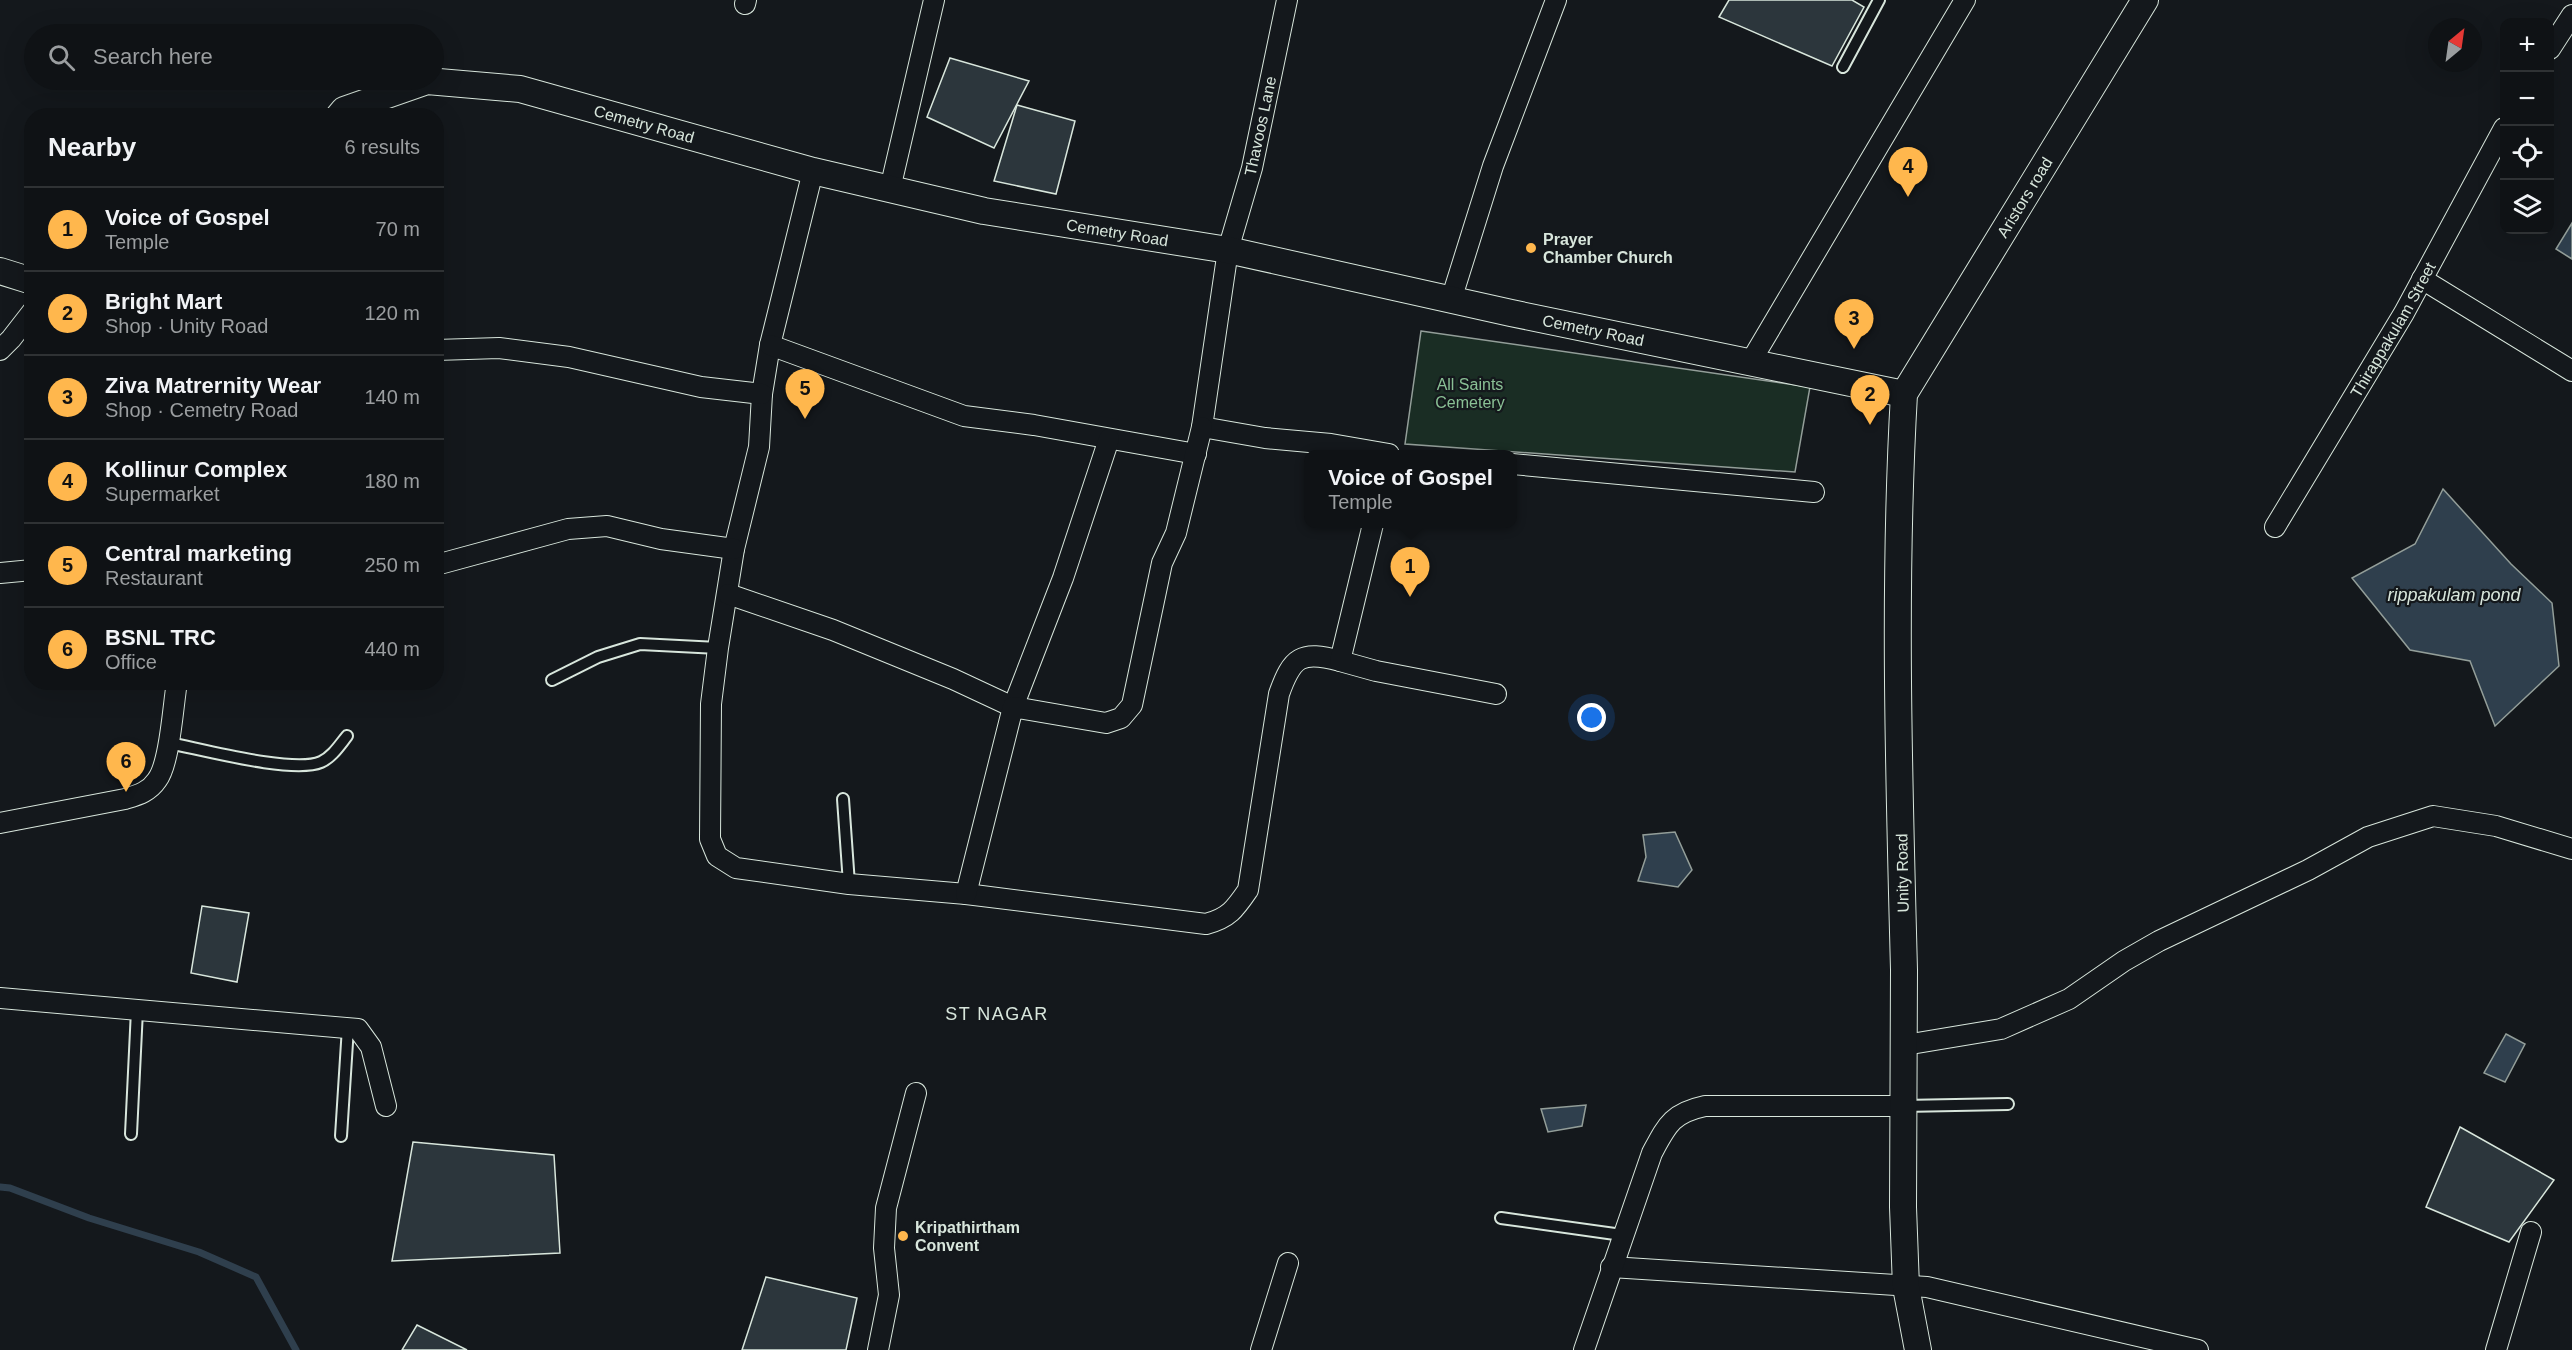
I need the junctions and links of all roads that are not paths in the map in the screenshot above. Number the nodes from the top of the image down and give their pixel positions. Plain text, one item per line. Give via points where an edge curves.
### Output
1 (934, 0) edge
2 (1287, 0) edge
3 (1556, 0) edge
4 (1879, 0) edge
5 (1965, 0) edge
6 (2140, 2) edge
7 (2572, 15) edge
8 (2554, 43) edge
9 (1843, 67) dead end
10 (444, 82) edge
11 (401, 90) edge
12 (350, 108) edge
13 (2500, 137) edge
14 (813, 171) junction
15 (890, 189) junction
16 (1228, 250) junction
17 (0, 271) edge
18 (24, 278) edge
19 (2422, 279) junction
20 (1451, 300) junction
21 (24, 322) edge
22 (770, 345) junction
23 (0, 350) edge
24 (444, 350) edge
25 (1751, 361) junction
26 (2572, 371) edge
27 (762, 394) junction
28 (1904, 394) junction
29 (1202, 428) junction
30 (1109, 439) junction
31 (1369, 450) edge
32 (1196, 454) junction
33 (1517, 464) edge
34 (1814, 492) dead end
35 (2275, 527) dead end
36 (1372, 528) edge
37 (734, 549) junction
38 (444, 564) edge
39 (24, 571) edge
40 (0, 573) edge
41 (728, 594) junction
42 (718, 648) junction
43 (1340, 661) junction
44 (552, 680) dead end
45 (176, 690) edge
46 (1496, 693) dead end
47 (1013, 707) junction
48 (347, 736) dead end
49 (169, 743) junction
50 (843, 799) dead end
51 (0, 823) edge
52 (2572, 849) edge
53 (849, 884) junction
54 (966, 894) junction
55 (0, 998) edge
56 (137, 1010) junction
57 (348, 1027) junction
58 (1905, 1045) junction
59 (916, 1093) dead end
60 (2008, 1104) dead end
61 (386, 1106) dead end
62 (1903, 1106) junction
63 (131, 1134) dead end
64 (341, 1136) dead end
65 (1501, 1218) dead end
66 (2531, 1232) dead end
67 (1622, 1235) junction
68 (1288, 1263) dead end
69 (1611, 1267) junction
70 (1906, 1287) junction
71 (878, 1350) edge
72 (1261, 1350) edge
73 (1584, 1350) edge
74 (1918, 1350) edge
75 (2198, 1350) edge
76 (2496, 1350) edge

1 - 15 street
2 - 16 street, Thavoos Lane via 1252,168
3 - 20 street via 1493,166
4 - 9 lane
5 - 25 street
6 - 28 street, Aristors road
7 - 8 street
10 - 14 street, Cemetry Road via 520,89
11 - 12 street, Cemetry Road
13 - 19 street, Thirappakulam Street
14 - 15 street, Cemetry Road
14 - 22 street
15 - 16 street, Cemetry Road via 984,211
16 - 20 street, Cemetry Road
16 - 29 street, Thavoos Lane
17 - 18 street
19 - 26 street
19 - 35 street, Thirappakulam Street
20 - 25 street, Cemetry Road
21 - 23 street
22 - 27 street
22 - 30 street via 964,416
24 - 27 street via 499,348 569,357 701,387
25 - 28 street, Cemetry Road
27 - 37 street via 759,447
28 - 58 street, Unity Road via 1897,678
29 - 31 street
29 - 32 street, Thavoos Lane
30 - 32 street
30 - 47 street via 1063,578
32 - 47 street, Thavoos Lane via 1176,533 1162,563 1132,705 1121,718 1106,723
33 - 34 street
36 - 43 street
37 - 38 street via 661,539 607,526 568,529
37 - 41 street
39 - 40 street
41 - 42 street
41 - 47 street, Thavoos Lane via 833,630
42 - 44 lane via 640,644 597,657
42 - 53 street via 711,704 710,839 717,856 736,868
43 - 46 street
43 - 54 street via 1320,656 1301,658 1287,671 1279,694 1248,890 1223,920 1206,924
45 - 49 street
47 - 54 street
48 - 49 lane via 332,755 319,763 292,765
49 - 51 street via 159,779 145,793
50 - 53 lane
52 - 58 street via 2496,825 2433,816 2368,837 2159,941 2069,999 2001,1029
53 - 54 street
55 - 56 street
56 - 57 street
56 - 63 lane
57 - 61 street via 358,1029 371,1047
57 - 64 lane
58 - 62 street, Unity Road
59 - 71 street via 886,1208 884,1248 889,1295
60 - 62 lane
62 - 67 street via 1705,1106 1685,1110 1666,1127 1652,1153
62 - 70 street, Unity Road
65 - 67 lane
66 - 76 street
67 - 69 street
68 - 72 street
69 - 70 street
69 - 73 street
70 - 74 street, Unity Road
70 - 75 street via 1927,1287

